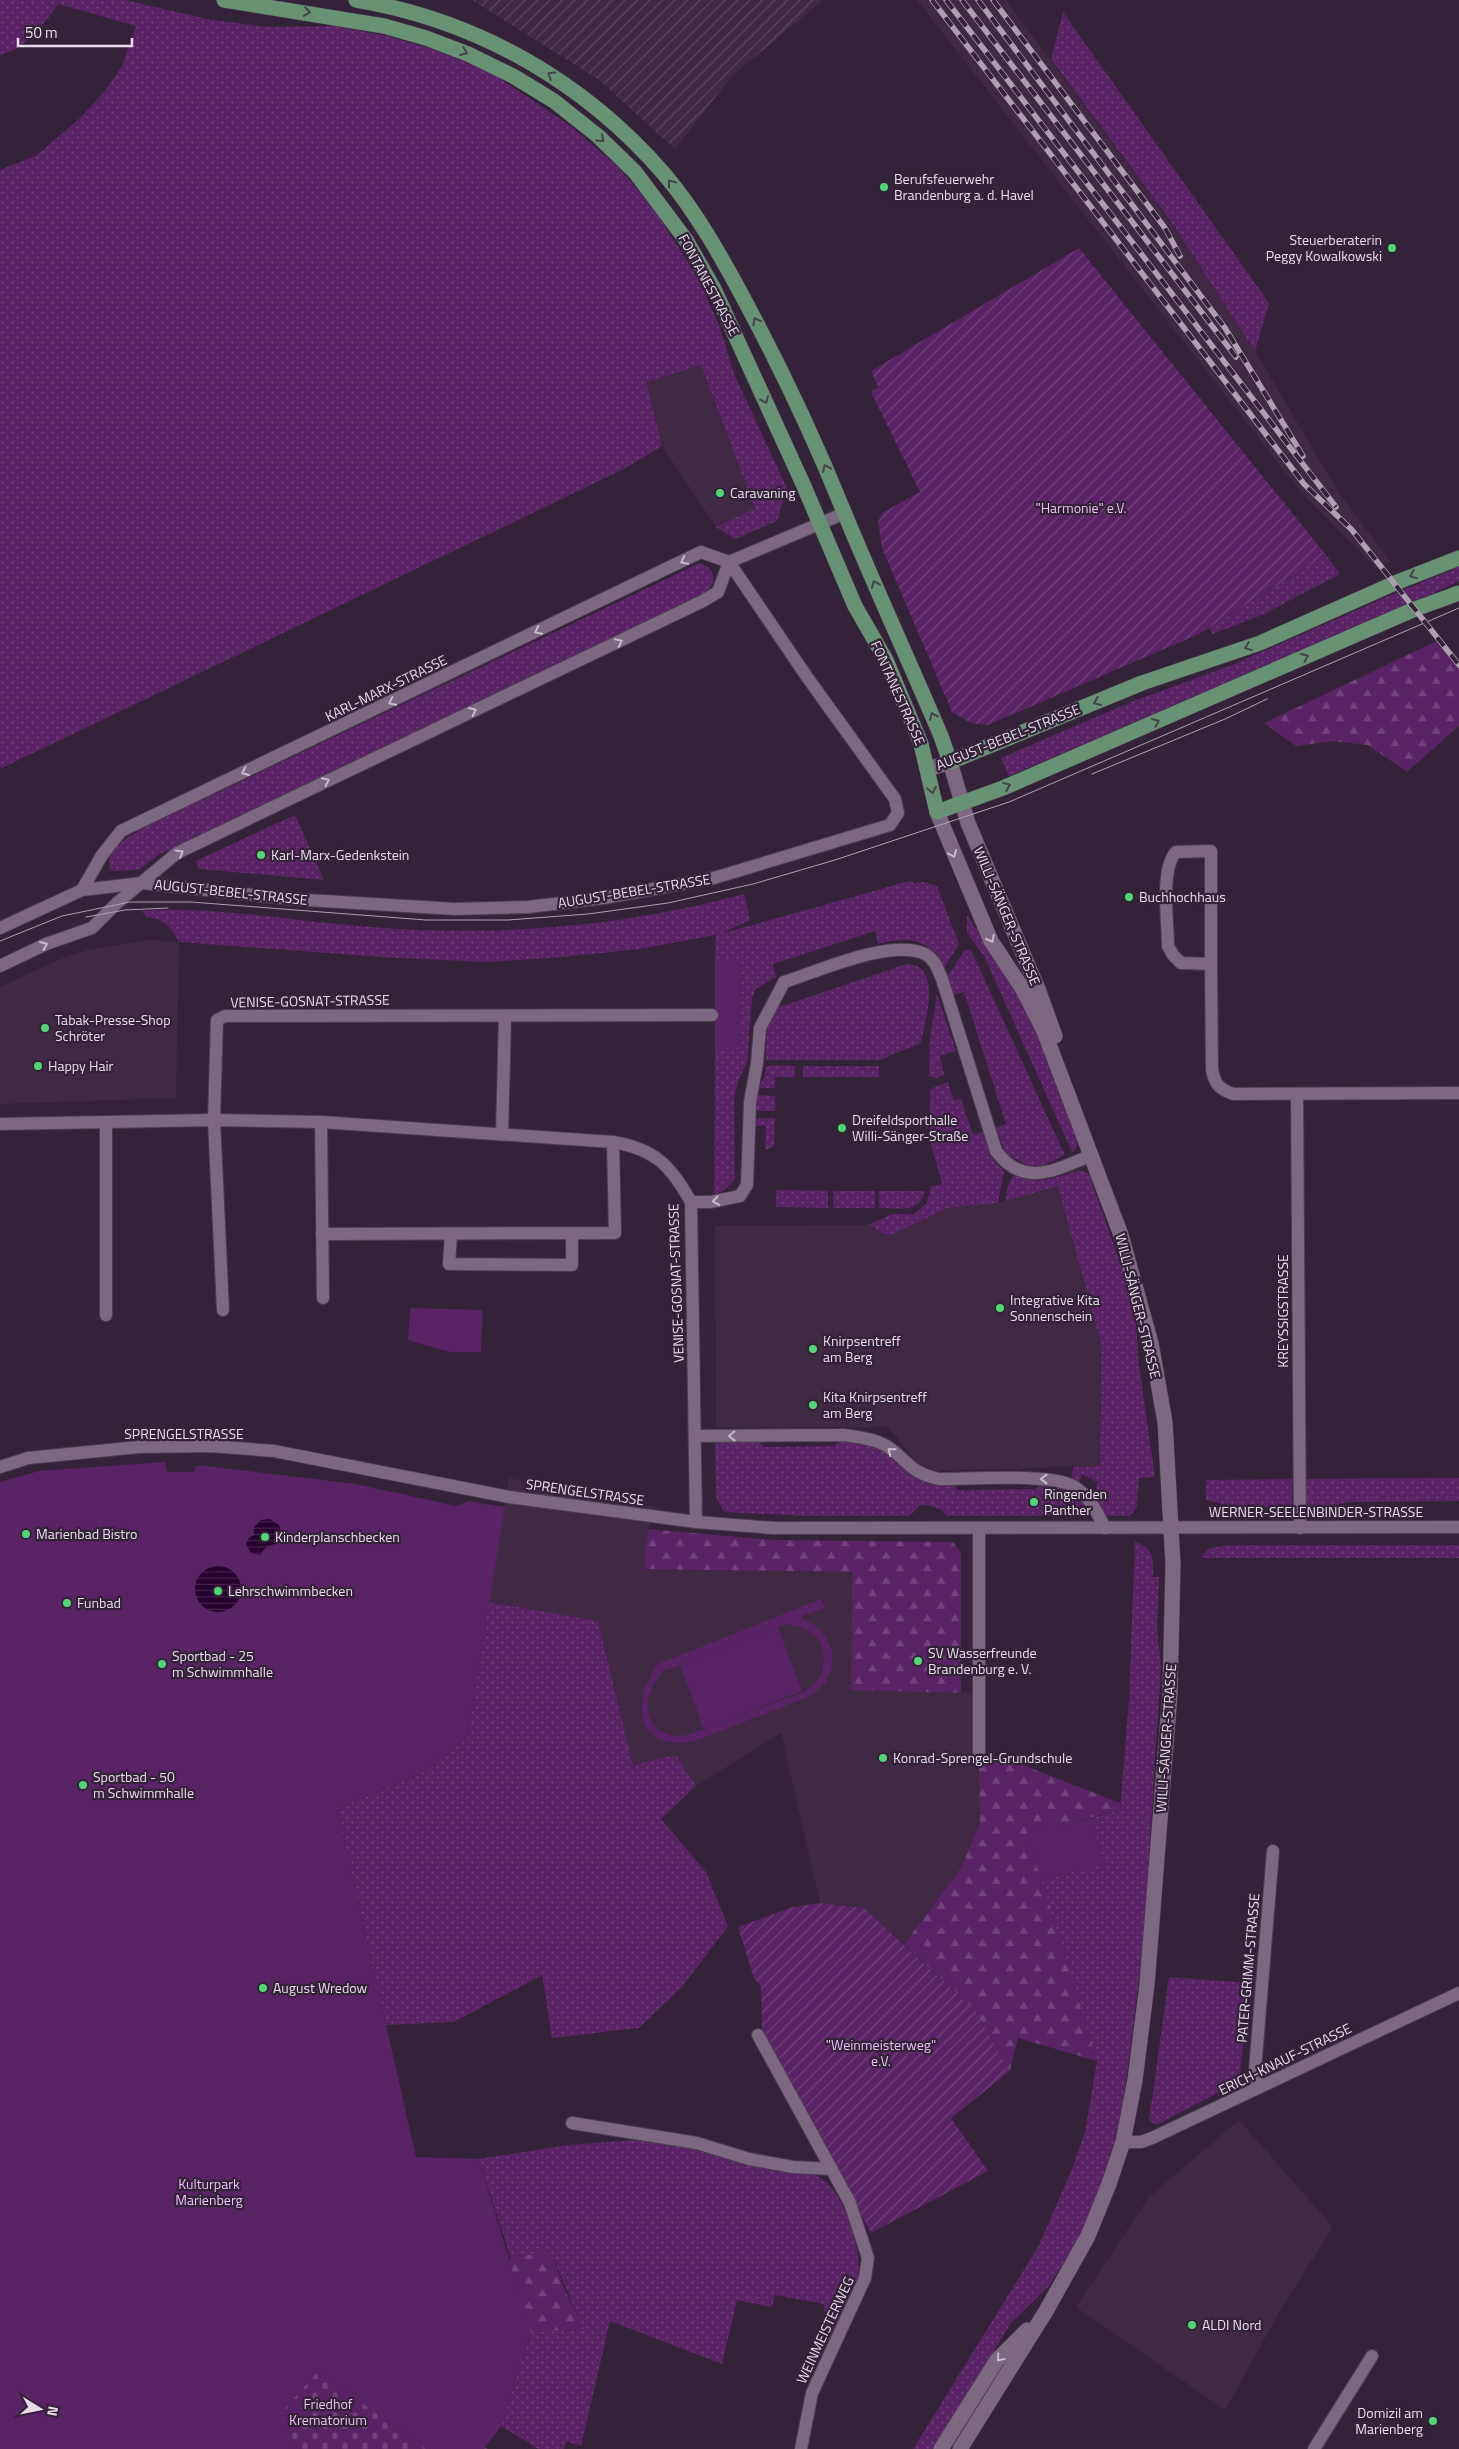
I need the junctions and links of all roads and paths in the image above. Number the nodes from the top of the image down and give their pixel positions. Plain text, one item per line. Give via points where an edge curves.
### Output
1 (224, 0) edge
2 (356, 0) edge
3 (845, 513) junction
4 (819, 522) junction
5 (1459, 558) edge
6 (729, 562) junction
7 (1459, 593) edge
8 (950, 762) junction
9 (928, 769) junction
10 (961, 802) junction
11 (937, 812) junction
12 (142, 883) junction
13 (82, 890) junction
14 (0, 928) edge
15 (1211, 964) junction
16 (0, 966) edge
17 (712, 1015) dead end
18 (505, 1017) junction
19 (1066, 1089) junction
20 (1459, 1093) edge
21 (1297, 1094) junction
22 (214, 1120) junction
23 (321, 1122) junction
24 (106, 1123) junction
25 (0, 1124) edge
26 (502, 1134) junction
27 (613, 1142) junction
28 (1092, 1155) junction
29 (691, 1202) junction
30 (322, 1234) junction
31 (451, 1234) junction
32 (572, 1234) junction
33 (323, 1298) dead end
34 (223, 1310) dead end
35 (106, 1315) dead end
36 (695, 1436) junction
37 (0, 1467) edge
38 (696, 1522) junction
39 (1459, 1527) edge
40 (1104, 1528) junction
41 (1172, 1528) junction
42 (1300, 1528) junction
43 (979, 1529) junction
44 (979, 1753) dead end
45 (1273, 1851) dead end
46 (1459, 1993) edge
47 (758, 2035) dead end
48 (1258, 2088) junction
49 (572, 2123) dead end
50 (1122, 2142) junction
51 (832, 2170) junction
52 (1046, 2311) junction
53 (1372, 2356) dead end
54 (801, 2449) edge
55 (941, 2449) edge
56 (960, 2449) edge
57 (1314, 2449) edge

1 -> 4 main road, FONTANESTRASSE via 384,26 446,45 495,66 530,86 598,136 635,172 696,256 745,356
3 -> 2 main road, FONTANESTRASSE via 791,389 732,277 685,202 645,153 578,94 510,51 432,18
3 - 4 street
8 -> 3 main road, FONTANESTRASSE
4 - 6 street
4 - 9 main road, FONTANESTRASSE via 855,606 886,660
5 -> 8 main road, AUGUST-BEBEL-STRASSE via 1260,642 1142,683
12 -> 6 street via 177,853 703,601 718,592
6 - 12 street, AUGUST-BEBEL-STRASSE via 896,799 898,813 890,825 714,878 604,898 528,907 455,908 291,899
6 -> 13 street, KARL-MARX-STRASSE via 701,552 121,831 102,855
10 -> 7 main road via 1003,788 1415,609
8 - 9 main road, AUGUST-BEBEL-STRASSE
8 - 10 main road, FONTANESTRASSE
9 -> 11 main road, AUGUST-BEBEL-STRASSE
10 - 11 main road
10 - 19 main road, WILLI-SÄNGER-STRASSE via 1054,1031
11 -> 19 main road, WILLI-SÄNGER-STRASSE via 991,941 1022,988 1044,1031
12 - 13 street
16 -> 12 street via 46,944 92,928
13 - 14 street
15 - 15 street via 1211,851 1176,852 1169,859 1167,874 1168,946 1181,963
15 - 21 street via 1211,1055 1215,1082 1222,1090 1233,1094
17 - 18 street, VENISE-GOSNAT-STRASSE
18 - 22 street, VENISE-GOSNAT-STRASSE via 225,1016 217,1020
18 - 26 street
19 - 28 main road, WILLI-SÄNGER-STRASSE
20 - 21 street
21 - 42 street, KREYSSIGSTRASSE
22 - 23 street, VENISE-GOSNAT-STRASSE
22 - 24 street, VENISE-GOSNAT-STRASSE
22 - 34 street, VENISE-GOSNAT-STRASSE
23 - 26 street, VENISE-GOSNAT-STRASSE
23 - 30 street
24 - 25 street, VENISE-GOSNAT-STRASSE
24 - 35 street
26 - 27 street, VENISE-GOSNAT-STRASSE
27 - 29 street, VENISE-GOSNAT-STRASSE via 640,1149 656,1158 676,1175
27 - 32 street via 615,1234
28 -> 29 street via 1048,1173 1027,1174 1005,1164 996,1151 934,962 926,954 885,950 784,982 760,1028 750,1102 747,1185 740,1196
28 - 41 main road, WILLI-SÄNGER-STRASSE via 1121,1235 1151,1343 1165,1422
29 - 36 street, VENISE-GOSNAT-STRASSE
30 - 31 street
30 - 33 street
31 - 32 street
31 - 32 street via 449,1264 572,1265
36 - 38 street, VENISE-GOSNAT-STRASSE
40 -> 36 street via 1093,1505 1081,1492 1054,1479 939,1479 924,1476 883,1444 844,1435
37 - 38 street, SPRENGELSTRASSE via 28,1458 140,1447 210,1446 274,1451 509,1497
38 - 43 street, SPRENGELSTRASSE via 773,1528
39 - 42 street, WERNER-SEELENBINDER-STRASSE
40 - 41 street, SPRENGELSTRASSE
40 - 43 street, SPRENGELSTRASSE
41 - 42 street, WERNER-SEELENBINDER-STRASSE
41 - 50 main road, WILLI-SÄNGER-STRASSE via 1170,1692 1147,1985 1135,2080
43 - 44 street
45 - 48 street, PATER-GRIMM-STRASSE via 1255,2070
46 - 48 street, ERICH-KNAUF-STRASSE
47 - 51 street, WEINMEISTERWEG
48 - 50 street, ERICH-KNAUF-STRASSE via 1152,2138 1141,2142
49 - 51 street via 697,2143 749,2159 793,2167
50 - 52 main road, WILLI-SÄNGER-STRASSE via 1088,2236
51 - 54 street, WEINMEISTERWEG via 850,2203 868,2258 865,2278 812,2394
52 -> 55 main road, WILLI-SÄNGER-STRASSE via 997,2360
52 - 56 main road, WILLI-SÄNGER-STRASSE
53 - 57 street

